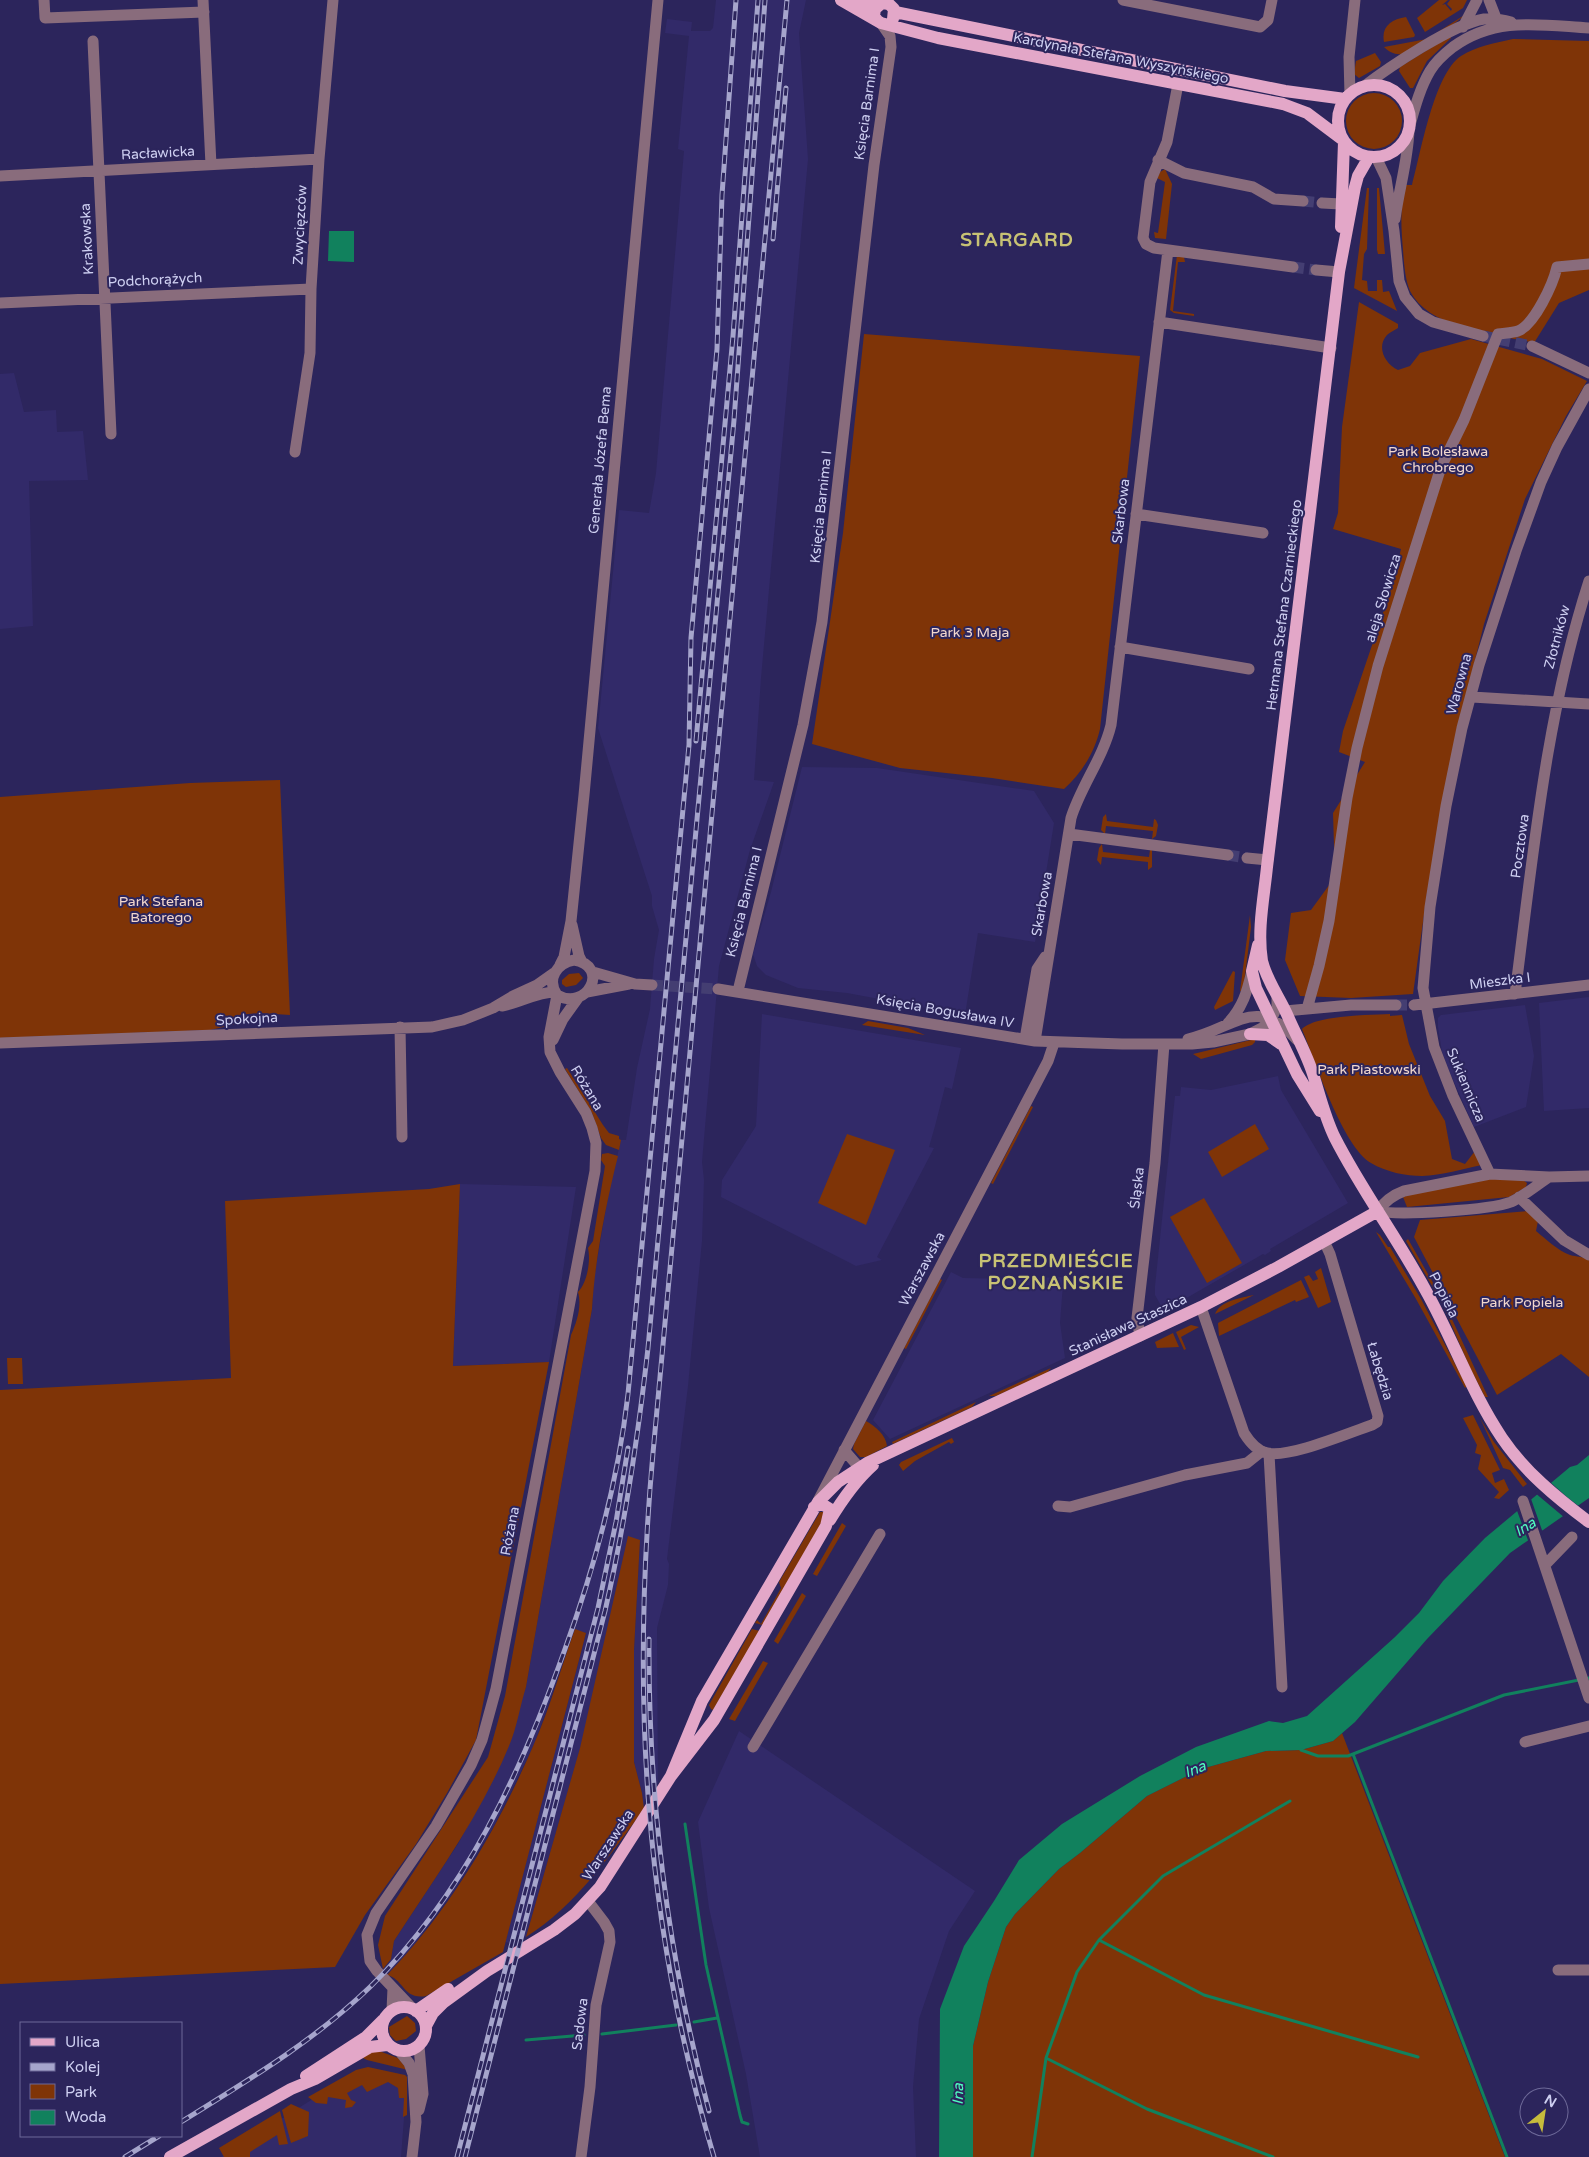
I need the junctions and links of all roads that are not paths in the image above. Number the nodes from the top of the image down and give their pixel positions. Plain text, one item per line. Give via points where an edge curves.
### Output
1 (44, 0) edge
2 (203, 0) edge
3 (333, 0) edge
4 (658, 0) edge
5 (840, 0) edge
6 (856, 0) edge
7 (1123, 0) edge
8 (1187, 0) edge
9 (1272, 0) edge
10 (1355, 0) edge
11 (1477, 0) edge
12 (1489, 0) edge
13 (884, 4) edge
14 (204, 12) junction
15 (1184, 12) junction
16 (1496, 18) junction
17 (881, 22) junction
18 (1517, 24) junction
19 (1465, 25) junction
20 (1589, 28) edge
21 (93, 41) dead end
22 (1441, 56) junction
23 (1178, 84) junction
24 (1363, 87) junction
25 (1347, 97) junction
26 (1409, 127) junction
27 (1343, 141) junction
28 (1373, 157) junction
29 (318, 160) junction
30 (1158, 160) junction
31 (211, 165) junction
32 (98, 172) junction
33 (0, 176) edge
34 (1303, 202) tunnel mouth
35 (1322, 203) tunnel mouth
36 (1341, 204) junction
37 (1394, 231) junction
38 (1168, 250) junction
39 (1589, 264) edge
40 (1293, 267) tunnel mouth
41 (1316, 270) tunnel mouth
42 (1339, 272) junction
43 (311, 289) junction
44 (106, 297) junction
45 (0, 303) edge
46 (1159, 322) junction
47 (1483, 336) tunnel mouth
48 (1532, 346) tunnel mouth
49 (1331, 348) junction
50 (1589, 373) edge
51 (1589, 389) edge
52 (111, 434) dead end
53 (295, 452) dead end
54 (1136, 514) junction
55 (1263, 533) dead end
56 (1589, 581) edge
57 (1120, 647) junction
58 (1249, 669) dead end
59 (1472, 697) junction
60 (1557, 702) junction
61 (1589, 704) edge
62 (1069, 834) junction
63 (1228, 855) tunnel mouth
64 (1247, 858) tunnel mouth
65 (1268, 860) junction
66 (571, 921) junction
67 (1260, 940) junction
68 (582, 962) junction
69 (557, 969) junction
70 (1252, 971) junction
71 (593, 972) junction
72 (635, 984) junction
73 (652, 985) tunnel mouth
74 (1589, 985) edge
75 (718, 989) tunnel mouth
76 (738, 991) junction
77 (556, 993) junction
78 (1515, 994) junction
79 (582, 995) junction
80 (1276, 995) junction
81 (1396, 1005) tunnel mouth
82 (1420, 1005) junction
83 (493, 1008) junction
84 (1307, 1009) junction
85 (1285, 1010) junction
86 (1272, 1020) junction
87 (1227, 1024) junction
88 (400, 1028) junction
89 (1250, 1034) junction
90 (1030, 1040) junction
91 (1298, 1042) junction
92 (0, 1043) edge
93 (1054, 1043) junction
94 (1166, 1044) junction
95 (1281, 1044) junction
96 (550, 1052) junction
97 (1326, 1120) junction
98 (402, 1136) dead end
99 (1490, 1174) junction
100 (1589, 1176) edge
101 (1549, 1177) junction
102 (1519, 1197) junction
103 (1378, 1211) junction
104 (1324, 1242) junction
105 (1589, 1255) edge
106 (1201, 1306) junction
107 (1140, 1336) junction
108 (844, 1450) junction
109 (1265, 1452) junction
110 (862, 1470) junction
111 (1523, 1501) dead end
112 (816, 1505) junction
113 (1058, 1506) dead end
114 (1589, 1522) edge
115 (826, 1526) junction
116 (880, 1534) dead end
117 (1572, 1537) dead end
118 (1546, 1565) junction
119 (1282, 1687) dead end
120 (1588, 1694) edge
121 (702, 1701) junction
122 (714, 1720) junction
123 (1589, 1726) edge
124 (1525, 1742) dead end
125 (753, 1747) dead end
126 (671, 1776) junction
127 (588, 1901) junction
128 (1558, 1970) dead end
129 (1589, 1970) edge
130 (487, 1971) junction
131 (393, 1988) junction
132 (414, 2010) junction
133 (387, 2015) junction
134 (426, 2026) junction
135 (387, 2044) junction
136 (419, 2046) junction
137 (400, 2052) junction
138 (290, 2089) junction
139 (416, 2122) junction
140 (170, 2157) edge
141 (412, 2157) edge
142 (581, 2157) edge

1 - 14 street via 45,18
2 - 14 street
3 - 29 street, Zwycięzców
4 - 66 street, Generała Józefa Bema
5 - 17 main road, Kardynała Stefana Wyszyńskiego
6 - 13 main road, Kardynała Stefana Wyszyńskiego
7 - 15 street
8 - 15 street
9 - 15 street via 1268,20 1260,27
10 - 25 street
11 - 19 street
12 - 16 street
13 - 17 main road via 874,12
13 - 17 main road via 893,19
13 - 25 main road, Kardynała Stefana Wyszyńskiego via 1285,91
14 - 31 street
16 - 18 street
16 - 19 street
17 - 23 main road, Kardynała Stefana Wyszyńskiego via 938,38
17 - 76 street, Księcia Barnima I via 890,36 891,47 873,174 827,594 803,725
18 - 20 street
18 - 22 street via 1472,35
19 - 22 street
19 - 24 street
21 - 32 street, Krakowska
22 - 26 street via 1425,81
23 - 27 main road, Kardynała Stefana Wyszyńskiego via 1295,108 1318,120
23 - 30 street via 1167,142
24 - 25 main road
24 - 26 main road via 1380,86 1397,93 1408,108
25 - 27 main road via 1340,109 1338,122
26 - 28 main road via 1402,144 1394,151
26 - 37 street via 1408,153
27 - 28 main road via 1358,154
27 - 36 main road, Hetmana Stefana Czarnieckiego
28 - 37 street via 1386,178
28 - 42 main road, Hetmana Stefana Czarnieckiego via 1358,176 1355,186
29 - 31 street, Racławicka
29 - 43 street, Zwycięzców
30 - 34 street via 1184,173 1253,188 1274,199
30 - 38 street via 1150,182 1143,238 1146,244
31 - 32 street, Racławicka
32 - 33 street, Racławicka
32 - 44 street, Krakowska
35 - 36 street
36 - 42 main road, Hetmana Stefana Czarnieckiego
37 - 47 street via 1399,281 1405,297 1419,314 1449,328
38 - 40 street
38 - 46 street, Skarbowa
39 - 84 street, aleja Słowicza via 1557,267 1546,296 1527,324 1519,331 1498,334 1464,420 1441,467 1378,666 1357,748 1329,920
41 - 42 street
42 - 49 main road, Hetmana Stefana Czarnieckiego
43 - 44 street, Podchorążych
43 - 53 street, Zwycięzców via 310,353
44 - 45 street, Podchorążych
44 - 52 street, Krakowska
46 - 49 street
46 - 54 street, Skarbowa
48 - 50 street
49 - 65 main road, Hetmana Stefana Czarnieckiego
51 - 59 street, Warowna via 1557,447 1529,513 1482,656
54 - 55 street
54 - 57 street, Skarbowa
56 - 60 street, Złotników
57 - 58 street
57 - 62 street, Skarbowa via 1108,738 1078,798
59 - 60 street
59 - 82 street, Warowna via 1462,728 1446,806
60 - 61 street
60 - 78 street, Pocztowa
62 - 63 street
62 - 90 street, Skarbowa
64 - 65 street
65 - 67 main road, Hetmana Stefana Czarnieckiego
66 - 68 street, Generała Józefa Bema
66 - 69 street, Generała Józefa Bema via 564,957
67 - 70 main road
67 - 80 main road, Popiela via 1267,976
68 - 69 street via 571,961
68 - 71 street
69 - 77 street via 552,985
69 - 83 street, Spokojna via 538,986
70 - 86 main road, Popiela via 1256,988
70 - 87 street via 1245,1000
71 - 72 street
71 - 79 street via 593,982
72 - 73 street
72 - 79 street
74 - 78 street, Mieszka I
75 - 76 street, Księcia Bogusława IV
76 - 90 street, Księcia Bogusława IV
77 - 79 street via 566,999
77 - 83 street, Spokojna via 547,992 516,1004
77 - 96 street, Różana via 549,1037
78 - 82 street, Mieszka I
79 - 96 street via 559,1026
80 - 85 main road, Popiela
80 - 86 street via 1278,1007
81 - 84 street
82 - 99 street, Sukiennicza via 1441,1070
83 - 88 street, Spokojna via 463,1020 432,1027
84 - 85 street
85 - 91 main road, Popiela
86 - 87 street, Księcia Bogusława IV via 1256,1015
86 - 89 street, Księcia Bogusława IV
86 - 91 street via 1288,1029
86 - 95 main road, Popiela
87 - 94 street, Księcia Bogusława IV via 1193,1038
88 - 92 street, Spokojna
88 - 98 street
89 - 94 street, Księcia Bogusława IV via 1213,1042
89 - 95 main road via 1268,1035
90 - 93 street, Księcia Bogusława IV
91 - 97 main road, Popiela via 1313,1072
93 - 94 street, Księcia Bogusława IV
93 - 108 street, Warszawska via 1044,1070
94 - 107 street, Śląska via 1137,1318
95 - 97 main road, Popiela
96 - 131 street, Różana via 592,1128 596,1143 595,1171 496,1689 482,1740 441,1819 376,1913 366,1935 370,1961
97 - 103 main road, Popiela
99 - 101 street
99 - 103 street via 1397,1193
100 - 101 street
101 - 102 street
102 - 103 street via 1501,1205 1483,1207 1389,1214
102 - 105 street via 1564,1240
103 - 104 main road, Stanisława Staszica
103 - 114 main road, Popiela via 1426,1291 1463,1368 1503,1439 1539,1481
104 - 106 main road, Stanisława Staszica
104 - 109 street, Łabędzia via 1376,1408 1377,1422 1296,1451
106 - 107 main road, Stanisława Staszica
106 - 109 street via 1244,1432
107 - 110 main road, Stanisława Staszica via 886,1454
108 - 110 street
108 - 112 street, Warszawska
109 - 113 street, Łabędzia via 1247,1463 1185,1475 1070,1507
109 - 119 street
110 - 112 main road, Stanisława Staszica via 838,1482
110 - 115 main road, Stanisława Staszica
111 - 118 street
112 - 115 main road via 822,1504 830,1509
112 - 121 main road, Warszawska
115 - 122 main road, Warszawska
116 - 125 street
117 - 118 street
118 - 120 street
121 - 122 main road via 702,1711
121 - 126 main road, Warszawska
122 - 126 main road, Warszawska
123 - 124 street
126 - 127 main road, Warszawska via 614,1868
127 - 130 main road, Warszawska via 554,1930
127 - 142 street, Sadowa via 604,1922 610,1942 596,2005
128 - 129 street
130 - 132 main road, Warszawska via 449,1988
130 - 134 main road, Warszawska via 440,2006
131 - 132 street, Różana
131 - 133 street
132 - 133 main road via 402,2007
132 - 134 main road
133 - 135 main road via 381,2032
133 - 138 main road via 366,2037
134 - 136 main road
135 - 137 main road
135 - 138 main road via 370,2047 315,2079
136 - 137 main road
136 - 139 street via 423,2094
137 - 139 street via 409,2062 413,2074
138 - 140 main road
139 - 141 street

